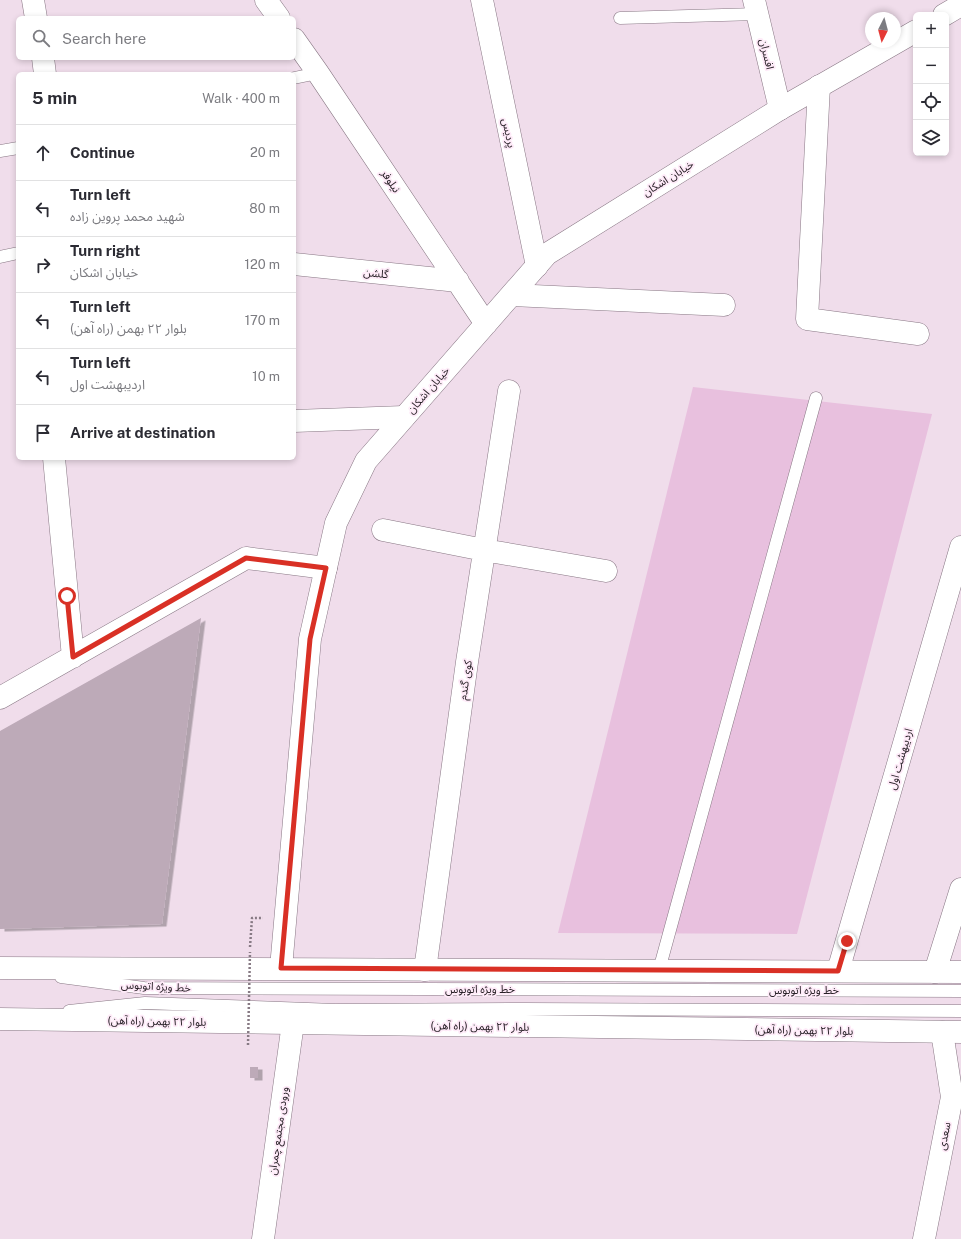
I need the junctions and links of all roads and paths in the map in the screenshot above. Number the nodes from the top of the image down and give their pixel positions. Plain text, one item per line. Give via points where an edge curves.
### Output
1 (32, 0) edge
2 (266, 0) edge
3 (482, 0) edge
4 (961, 5) edge
5 (756, 7) edge
6 (949, 12) edge
7 (36, 16) edge
8 (278, 16) edge
9 (620, 18) dead end
10 (913, 33) edge
11 (296, 42) edge
12 (43, 60) edge
13 (45, 72) edge
14 (318, 73) junction
15 (296, 78) edge
16 (818, 86) junction
17 (780, 109) junction
18 (16, 148) edge
19 (0, 151) edge
20 (16, 253) edge
21 (0, 257) edge
22 (296, 264) edge
23 (537, 266) junction
24 (458, 282) junction
25 (512, 295) junction
26 (724, 305) dead end
27 (486, 324) junction
28 (918, 334) dead end
29 (509, 391) dead end
30 (816, 398) dead end
31 (404, 417) junction
32 (296, 421) edge
33 (54, 460) edge
34 (383, 530) dead end
35 (961, 546) edge
36 (484, 550) junction
37 (326, 568) junction
38 (606, 571) dead end
39 (73, 657) junction
40 (0, 698) edge
41 (961, 888) edge
42 (252, 918) dead end
43 (281, 968) junction
44 (0, 969) edge
45 (426, 970) junction
46 (659, 970) junction
47 (838, 971) junction
48 (936, 972) junction
49 (961, 972) edge
50 (961, 991) edge
51 (961, 1011) edge
52 (0, 1018) edge
53 (293, 1023) junction
54 (951, 1032) edge
55 (248, 1045) dead end
56 (957, 1097) edge
57 (263, 1239) edge
58 (924, 1239) edge

1 - 7 street
2 - 8 street
3 - 23 street, پردیس
4 - 6 street
5 - 9 lane
5 - 17 street, افسران
10 - 16 street, خیابان اشکان
11 - 14 street, نیلوفر
12 - 13 street
14 - 15 lane
14 - 24 street, نیلوفر
16 - 17 street, خیابان اشکان
16 - 28 street via 807,319
17 - 23 street, خیابان اشکان via 547,254
18 - 19 lane
20 - 21 lane
22 - 24 street, گلشن
23 - 25 street, خیابان اشکان
24 - 27 street, نیلوفر
25 - 26 street
25 - 27 street, خیابان اشکان
27 - 31 street, خیابان اشکان
29 - 36 street, کوی گندم
30 - 46 lane
31 - 32 street
31 - 37 street, خیابان اشکان via 366,461 336,523
33 - 39 street
34 - 36 street
35 - 47 street, اردیبهشت اول
36 - 38 street
36 - 45 street, کوی گندم
37 - 39 street via 246,558
37 - 43 street, خیابان اشکان via 310,639
39 - 40 street
41 - 48 street
42 - 55 path, bridge
43 - 44 street
43 - 45 street
44 - 50 lane, خط ویژه اتوبوس via 144,988
45 - 46 street
46 - 47 street
47 - 48 street
48 - 49 street
51 - 52 lane, خط ویژه اتوبوس via 335,1010 146,1003
52 - 53 street, بلوار ۲۲ بهمن (راه آهن)
53 - 54 street, بلوار ۲۲ بهمن (راه آهن)
53 - 57 street, ورودی مجتمع چمران
54 - 56 street, سعدی
56 - 58 street, سعدی

